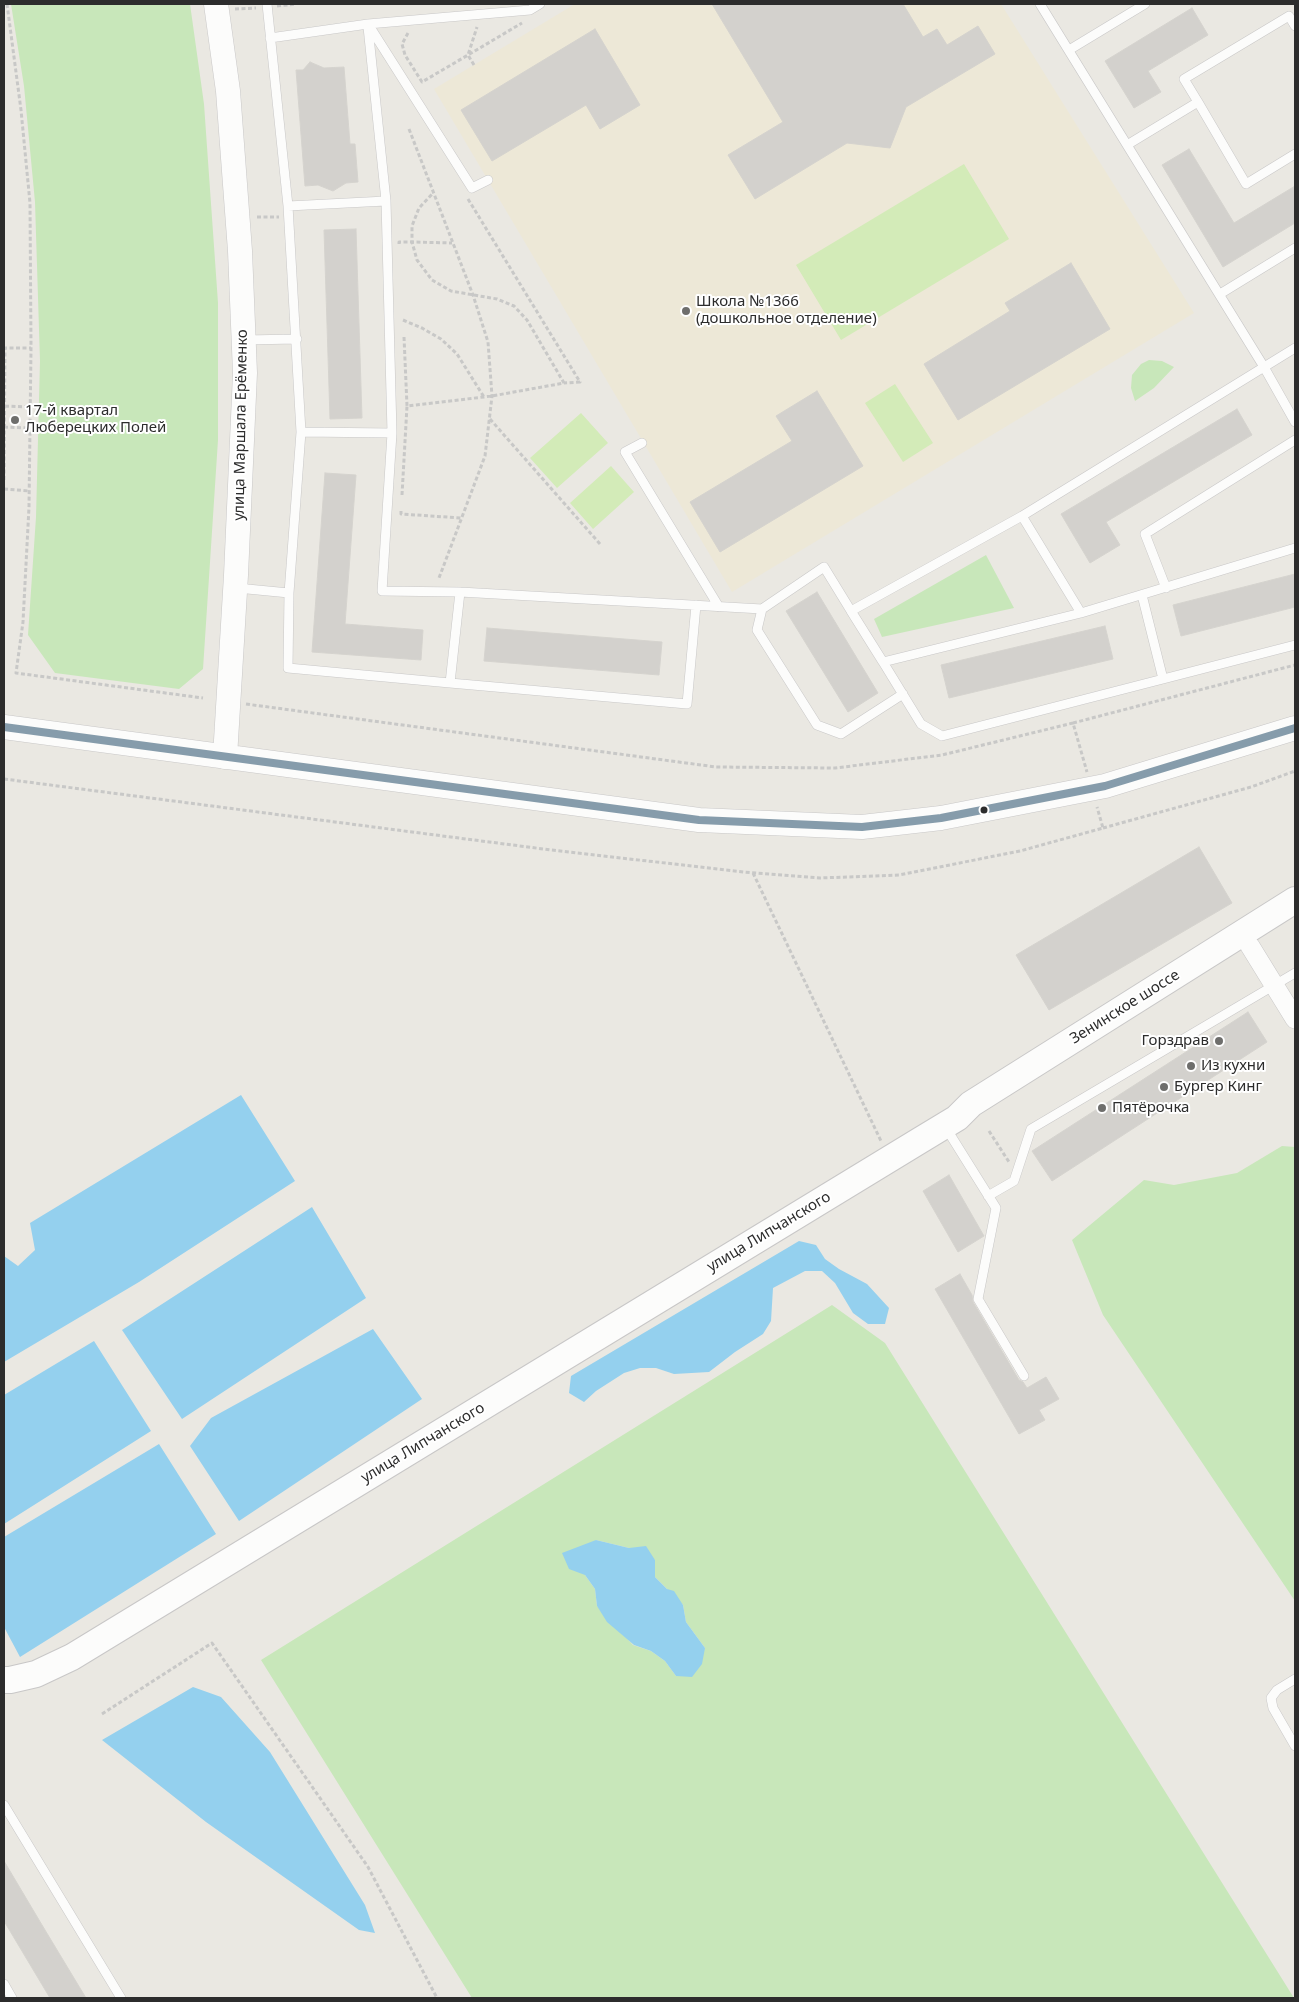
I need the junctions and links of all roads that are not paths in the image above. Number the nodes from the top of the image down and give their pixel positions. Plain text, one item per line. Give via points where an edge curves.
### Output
1 (540, 4) edge
2 (1040, 4) edge
3 (1146, 4) edge
4 (267, 5) edge
5 (224, 6) edge
6 (368, 24) junction
7 (1295, 26) edge
8 (270, 38) junction
9 (1069, 50) junction
10 (1198, 102) junction
11 (1127, 145) junction
12 (1295, 154) edge
13 (488, 180) dead end
14 (386, 201) junction
15 (288, 206) junction
16 (1295, 248) edge
17 (1220, 294) junction
18 (297, 339) junction
19 (244, 340) junction
20 (1295, 348) edge
21 (1264, 366) junction
22 (1295, 422) edge
23 (301, 432) junction
24 (392, 433) junction
25 (1295, 440) edge
26 (642, 443) dead end
27 (1022, 516) junction
28 (1295, 548) edge
29 (235, 588) junction
30 (1166, 588) junction
31 (460, 592) junction
32 (289, 593) junction
33 (1142, 595) junction
34 (696, 606) junction
35 (719, 607) junction
36 (762, 609) junction
37 (851, 611) junction
38 (1082, 614) junction
39 (1295, 645) edge
40 (883, 662) junction
41 (1163, 679) junction
42 (450, 683) junction
43 (903, 694) junction
44 (4, 727) edge
45 (1295, 728) edge
46 (225, 757) junction
47 (1295, 900) edge
48 (1295, 918) edge
49 (1250, 946) junction
50 (1295, 973) edge
51 (1275, 985) junction
52 (1295, 1019) edge
53 (951, 1122) junction
54 (836, 1191) joint
55 (988, 1196) junction
56 (1024, 1376) dead end
57 (1295, 1679) edge
58 (4, 1680) edge
59 (1295, 1746) edge
60 (4, 1805) edge
61 (4, 1984) edge
62 (12, 1998) edge
63 (121, 1998) edge

1 - 6 lane via 530,10
2 - 9 lane
3 - 9 lane
4 - 8 lane
5 - 19 street, улица Маршала Ерёменко
6 - 8 lane
6 - 13 lane via 472,188
6 - 14 lane
7 - 10 lane via 1289,16 1184,79
8 - 15 lane
9 - 11 lane
10 - 11 lane
10 - 12 lane via 1246,184
11 - 17 lane
14 - 15 lane
14 - 24 lane
15 - 18 lane
16 - 17 lane
17 - 21 lane
18 - 19 lane
18 - 23 lane
19 - 29 street, улица Маршала Ерёменко
20 - 21 lane
21 - 22 lane
21 - 27 lane
23 - 24 lane
23 - 32 lane
24 - 31 lane via 382,591
25 - 30 lane via 1145,534
26 - 35 lane via 625,452
27 - 37 lane
27 - 38 lane
28 - 30 lane
29 - 32 lane
29 - 46 street, улица Маршала Ерёменко
30 - 33 lane
31 - 34 lane
31 - 42 lane
32 - 42 lane via 288,668
33 - 38 lane
33 - 41 lane
34 - 35 lane
34 - 42 lane via 688,704
35 - 36 lane
36 - 37 lane via 824,567
36 - 43 lane via 757,630 817,725 841,734
37 - 40 lane
38 - 40 lane
39 - 41 lane
40 - 43 lane
41 - 43 lane via 942,736 921,724
44 - 46 street
45 - 46 street via 1092,789 941,818 852,826 699,820
47 - 53 main road, Зенинское шоссе via 971,1104
48 - 49 main road, Зенинское шоссе
49 - 51 street
49 - 53 main road, Зенинское шоссе via 977,1113
50 - 51 lane
51 - 52 street
51 - 55 lane via 1031,1129 1014,1181
53 - 54 main road, Зенинское шоссе
53 - 55 lane
54 - 58 main road, улица Липчанского via 72,1657 36,1674
55 - 56 lane via 996,1208 978,1299
57 - 59 lane via 1277,1690 1271,1698 1273,1708
60 - 63 lane
61 - 62 lane

